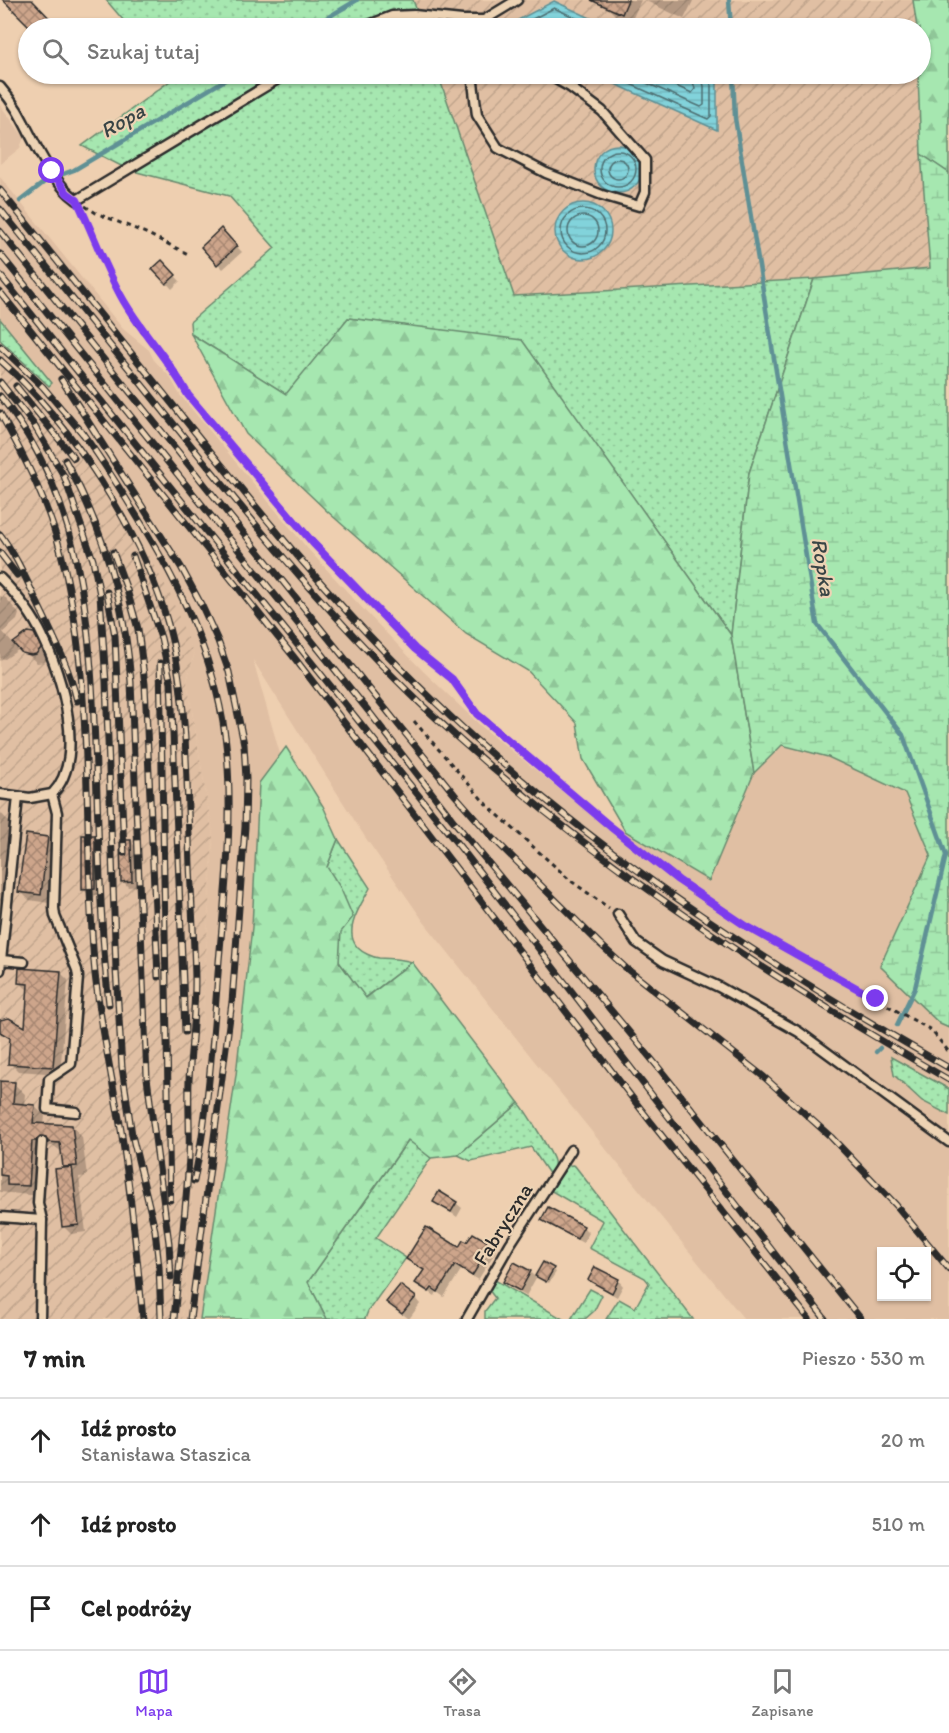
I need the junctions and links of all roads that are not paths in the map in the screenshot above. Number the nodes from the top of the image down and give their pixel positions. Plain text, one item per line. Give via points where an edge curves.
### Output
1 (517, 0) edge
2 (387, 18) edge
3 (443, 18) edge
4 (487, 18) edge
5 (269, 84) edge
6 (473, 84) edge
7 (565, 84) edge
8 (0, 87) edge
9 (0, 578) edge
10 (0, 794) edge
11 (52, 794) junction
12 (18, 797) junction
13 (618, 915) road end
14 (1, 960) edge
15 (24, 962) dead end
16 (0, 970) edge
17 (76, 1112) dead end
18 (42, 1142) dead end
19 (949, 1142) edge
20 (571, 1150) dead end
21 (0, 1217) edge
22 (42, 1220) junction
23 (40, 1319) edge
24 (467, 1319) edge

1 - 4 lane
2 - 3 lane
5 - 8 lane via 77,200 67,193 52,171
6 - 7 lane via 477,114 498,148 546,173 639,206 645,192 645,159 602,111
9 - 11 lane via 24,605 43,637 58,676 70,729 69,764 64,779
10 - 12 lane
11 - 12 lane
11 - 17 lane via 57,813 55,916 78,977 71,1064 49,1079 47,1109
12 - 14 lane
13 - 19 lane via 636,942 663,961 799,1032
14 - 15 lane
14 - 16 lane
18 - 22 lane via 38,1203
20 - 24 lane, Fabryczna
21 - 22 lane
22 - 23 lane

